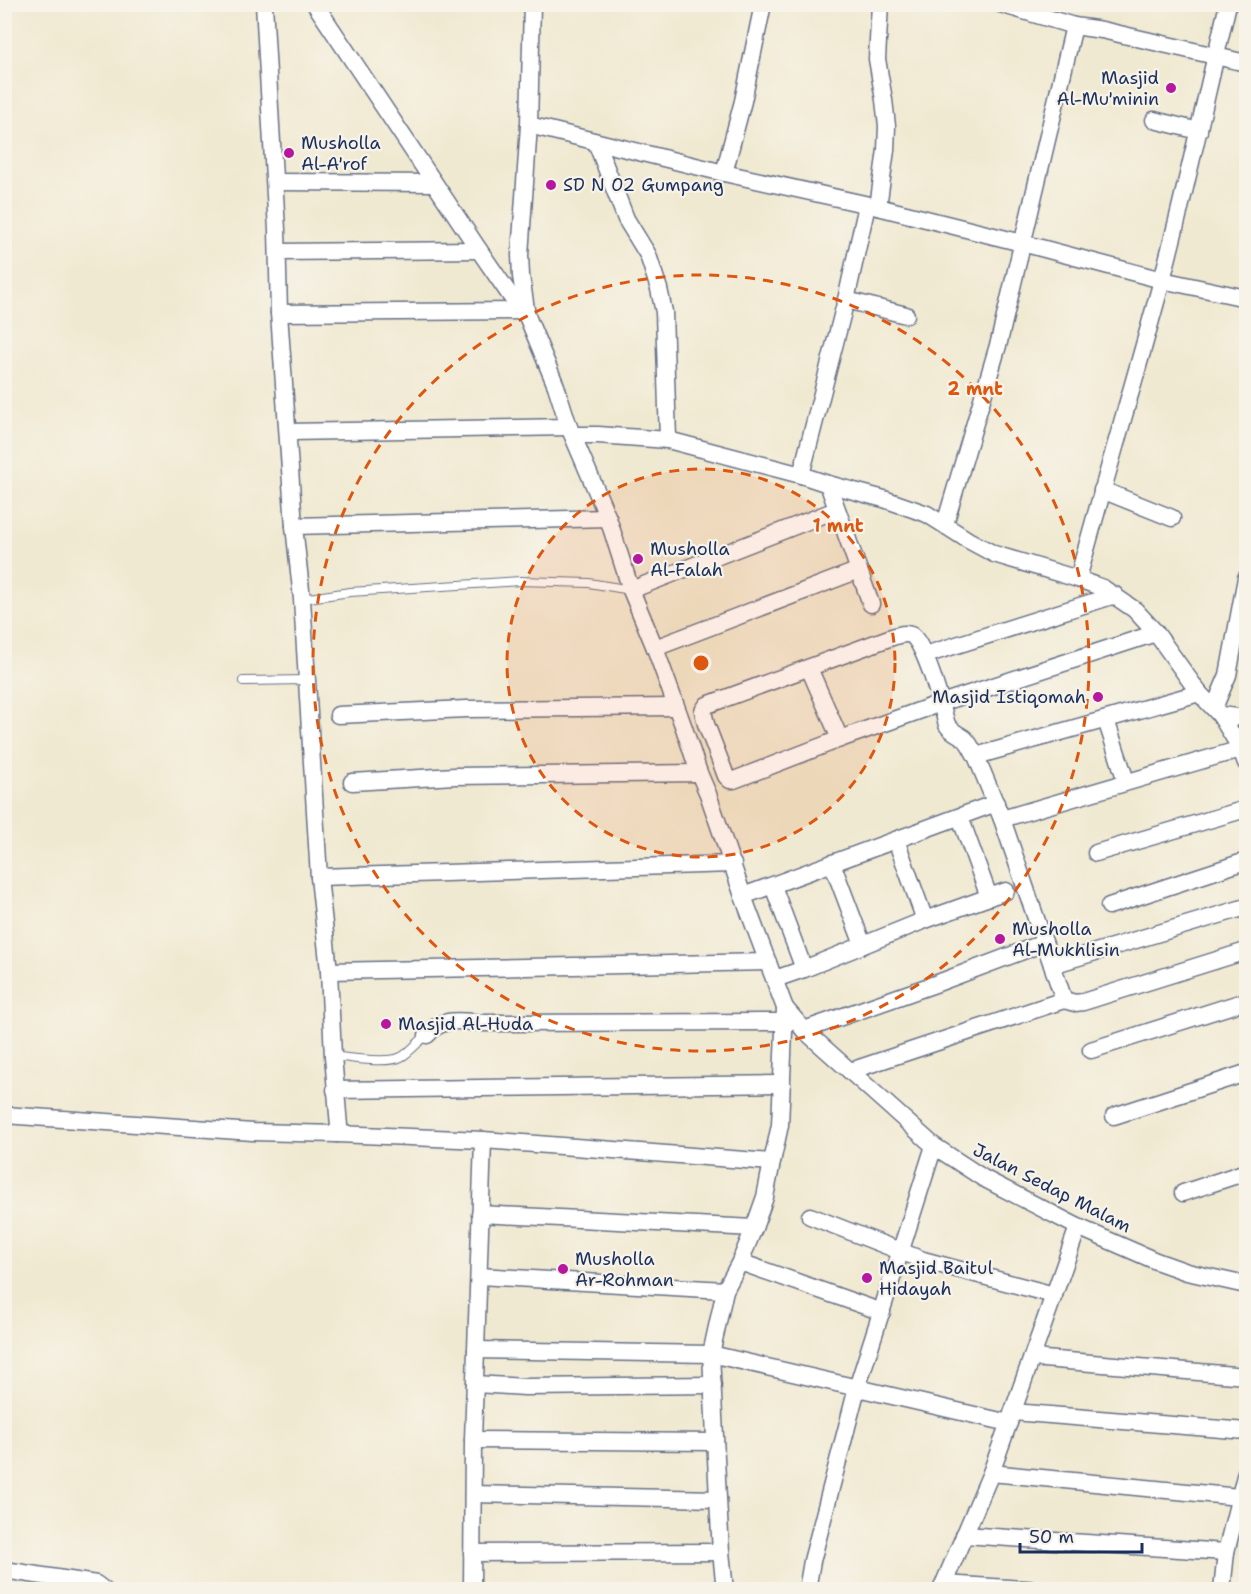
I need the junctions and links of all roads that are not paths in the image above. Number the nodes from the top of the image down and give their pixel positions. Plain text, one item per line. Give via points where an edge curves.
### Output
1 (264, 4) edge
2 (315, 4) edge
3 (532, 4) edge
4 (763, 4) edge
5 (880, 4) edge
6 (1000, 4) edge
7 (1228, 4) edge
8 (1074, 26) junction
9 (1216, 55) junction
10 (1246, 63) edge
11 (1154, 120) dead end
12 (529, 125) junction
13 (1199, 131) junction
14 (596, 142) junction
15 (724, 173) junction
16 (275, 182) junction
17 (434, 183) junction
18 (872, 206) junction
19 (1022, 243) junction
20 (478, 250) junction
21 (278, 252) junction
22 (1162, 280) junction
23 (1246, 298) edge
24 (846, 300) junction
25 (279, 313) junction
26 (524, 314) junction
27 (906, 315) dead end
28 (571, 431) junction
29 (289, 432) junction
30 (668, 440) junction
31 (801, 475) junction
32 (828, 484) junction
33 (1102, 490) junction
34 (836, 510) junction
35 (608, 518) junction
36 (1172, 518) dead end
37 (945, 524) junction
38 (294, 526) junction
39 (859, 570) junction
40 (1078, 579) junction
41 (1246, 579) edge
42 (631, 590) junction
43 (1115, 595) junction
44 (302, 598) junction
45 (871, 604) dead end
46 (1156, 633) junction
47 (655, 648) junction
48 (925, 655) junction
49 (809, 668) junction
50 (306, 680) junction
51 (243, 681) dead end
52 (1199, 693) junction
53 (941, 703) junction
54 (676, 707) junction
55 (1217, 712) junction
56 (338, 715) dead end
57 (1246, 718) edge
58 (1106, 720) junction
59 (840, 740) junction
60 (715, 748) junction
61 (976, 756) junction
62 (1244, 756) edge
63 (697, 764) junction
64 (1126, 781) junction
65 (352, 782) dead end
66 (1246, 809) edge
67 (999, 811) junction
68 (960, 817) junction
69 (896, 840) junction
70 (1096, 853) dead end
71 (1246, 861) edge
72 (832, 863) junction
73 (733, 864) junction
74 (319, 877) junction
75 (773, 886) junction
76 (1006, 891) dead end
77 (743, 896) junction
78 (989, 897) junction
79 (1109, 906) dead end
80 (1246, 906) edge
81 (925, 920) junction
82 (1044, 943) junction
83 (863, 945) junction
84 (1246, 951) edge
85 (768, 962) junction
86 (1052, 965) junction
87 (804, 969) junction
88 (329, 971) junction
89 (775, 979) junction
90 (1064, 1000) junction
91 (1246, 1001) edge
92 (785, 1015) junction
93 (804, 1030) junction
94 (427, 1035) joint
95 (1090, 1050) dead end
96 (333, 1056) junction
97 (850, 1071) junction
98 (1246, 1074) edge
99 (782, 1084) junction
100 (335, 1089) junction
101 (4, 1115) edge
102 (1114, 1116) dead end
103 (338, 1134) junction
104 (483, 1140) junction
105 (934, 1146) junction
106 (772, 1162) junction
107 (1246, 1172) edge
108 (1184, 1192) dead end
109 (480, 1214) junction
110 (810, 1216) dead end
111 (1078, 1227) junction
112 (754, 1228) junction
113 (900, 1252) junction
114 (740, 1262) junction
115 (479, 1276) junction
116 (1246, 1285) edge
117 (725, 1290) junction
118 (1054, 1295) junction
119 (882, 1312) junction
120 (476, 1350) junction
121 (711, 1354) junction
122 (1032, 1358) junction
123 (1246, 1376) edge
124 (475, 1384) junction
125 (713, 1385) junction
126 (857, 1388) junction
127 (1011, 1418) junction
128 (1246, 1431) edge
129 (473, 1440) junction
130 (715, 1442) junction
131 (1246, 1472) edge
132 (991, 1473) junction
133 (473, 1494) junction
134 (1239, 1497) junction
135 (718, 1499) junction
136 (964, 1535) junction
137 (721, 1552) junction
138 (1226, 1552) junction
139 (472, 1553) junction
140 (4, 1570) edge
141 (943, 1587) edge
142 (104, 1590) edge
143 (472, 1590) edge
144 (725, 1590) edge
145 (807, 1590) edge
146 (1041, 1590) edge
147 (1222, 1590) edge

1 - 16 street
2 - 17 street
3 - 12 street
4 - 15 street via 744,101
5 - 18 street via 877,59 887,126 886,150
6 - 8 street
7 - 9 street
8 - 9 street
8 - 19 street
9 - 10 street
9 - 13 street
11 - 13 street
12 - 14 street
12 - 26 street via 520,255
13 - 22 street
14 - 15 street
14 - 30 street via 626,219 648,255 659,290 664,312
15 - 18 street
16 - 17 street
16 - 21 street
17 - 20 street
18 - 19 street
18 - 24 street
19 - 22 street
19 - 37 street via 999,342
20 - 21 street
20 - 26 street
21 - 25 street
22 - 23 street
22 - 33 street
24 - 27 street
24 - 31 street
25 - 26 street
25 - 29 street
26 - 28 street
28 - 29 street
28 - 30 street
28 - 35 street
29 - 38 street
30 - 31 street
31 - 32 street
32 - 34 street
32 - 37 street via 884,499
33 - 36 street
33 - 40 street
34 - 39 street
34 - 42 street
35 - 38 street
35 - 42 street
37 - 40 street via 994,554
38 - 44 street
39 - 45 street
39 - 47 street
40 - 43 street
41 - 55 street
42 - 44 lane via 520,581
42 - 47 street
43 - 46 street
43 - 48 street
44 - 50 street
46 - 52 street
46 - 53 street
47 - 54 street
48 - 49 street via 917,639 902,634
48 - 53 street
49 - 59 street
49 - 60 street via 707,705 703,711
50 - 51 lane
50 - 74 street
52 - 55 street
52 - 58 street
53 - 59 street
53 - 61 street via 947,725 970,744
54 - 56 street
54 - 63 street
55 - 57 street
55 - 62 street
58 - 61 street
58 - 64 street
59 - 60 street via 734,780 726,776
60 - 63 street
61 - 67 street
62 - 64 street
63 - 65 street
63 - 73 street
64 - 67 street
66 - 70 street
67 - 68 street
67 - 82 street
68 - 69 street
68 - 78 street
69 - 72 street
69 - 81 street
71 - 79 street
72 - 75 street
72 - 83 street
73 - 74 street
73 - 77 street
74 - 88 street
75 - 77 street
75 - 87 street
76 - 78 street
77 - 85 street
78 - 81 street
80 - 86 street
81 - 83 street
82 - 86 street
82 - 93 street
83 - 87 street
84 - 90 street via 1083,1002
85 - 88 street
85 - 89 street
86 - 90 street
87 - 89 street
88 - 96 street
89 - 92 street
90 - 97 street
91 - 95 street
92 - 93 street, Jalan Sedap Malam
92 - 94 street via 446,1021 434,1026
92 - 99 street
93 - 97 street, Jalan Sedap Malam
94 - 96 lane via 397,1059
96 - 100 street
97 - 105 street, Jalan Sedap Malam
98 - 102 street
99 - 100 street
99 - 106 street via 780,1125
100 - 103 street
101 - 103 street
103 - 104 street
104 - 106 street
104 - 109 street
105 - 111 street, Jalan Sedap Malam via 983,1178
105 - 113 street
106 - 112 street
107 - 108 street
109 - 112 street
109 - 115 street
110 - 113 street
111 - 116 street, Jalan Sedap Malam via 1187,1272
111 - 118 street
112 - 114 street
113 - 118 street
113 - 119 street
114 - 117 street
114 - 119 street
115 - 117 street
115 - 120 street
117 - 121 street
118 - 122 street
119 - 126 street
120 - 121 street
120 - 124 street
121 - 125 street
121 - 126 street
122 - 123 street
122 - 127 street
124 - 125 street
124 - 129 street
125 - 130 street
126 - 127 street
126 - 145 street
127 - 128 street
127 - 132 street
129 - 130 street
129 - 133 street
130 - 135 street
131 - 134 street
132 - 134 street
132 - 136 street
133 - 135 street
133 - 139 street
134 - 138 street
135 - 137 street
136 - 138 street
136 - 141 street
137 - 139 street
137 - 144 street
138 - 147 street
139 - 143 street
140 - 142 street via 96,1584
141 - 146 street

